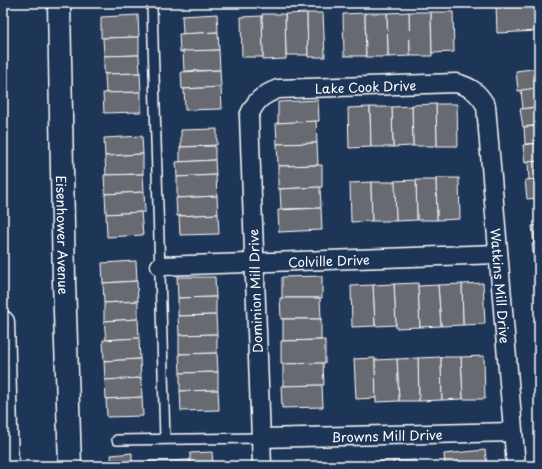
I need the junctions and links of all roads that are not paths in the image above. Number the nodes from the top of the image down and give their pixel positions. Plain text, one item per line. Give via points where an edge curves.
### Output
1 (59, 3) edge
2 (152, 7) dead end
3 (486, 106) joint
4 (249, 116) joint
5 (498, 254) junction
6 (254, 263) junction
7 (160, 266) junction
8 (3, 322) edge
9 (513, 432) junction
10 (261, 438) junction
11 (165, 439) junction
12 (117, 440) dead end
13 (7, 466) edge
14 (70, 466) edge
15 (262, 466) edge
16 (516, 466) edge

1 - 14 main road, Eisenhower Avenue
2 - 7 lane
3 - 4 street, Lake Cook Drive via 480,95 470,87 456,83 278,89 264,94 253,105
3 - 5 street, Watkins Mill Drive
4 - 6 street, Dominion Mill Drive
5 - 6 street, Colville Drive
5 - 9 street, Watkins Mill Drive
6 - 7 street, Colville Drive
6 - 10 street, Dominion Mill Drive
7 - 11 lane
8 - 13 main road
9 - 10 street, Browns Mill Drive
9 - 16 street, Watkins Mill Drive
10 - 11 lane
10 - 15 street, Dominion Mill Drive
11 - 12 lane

